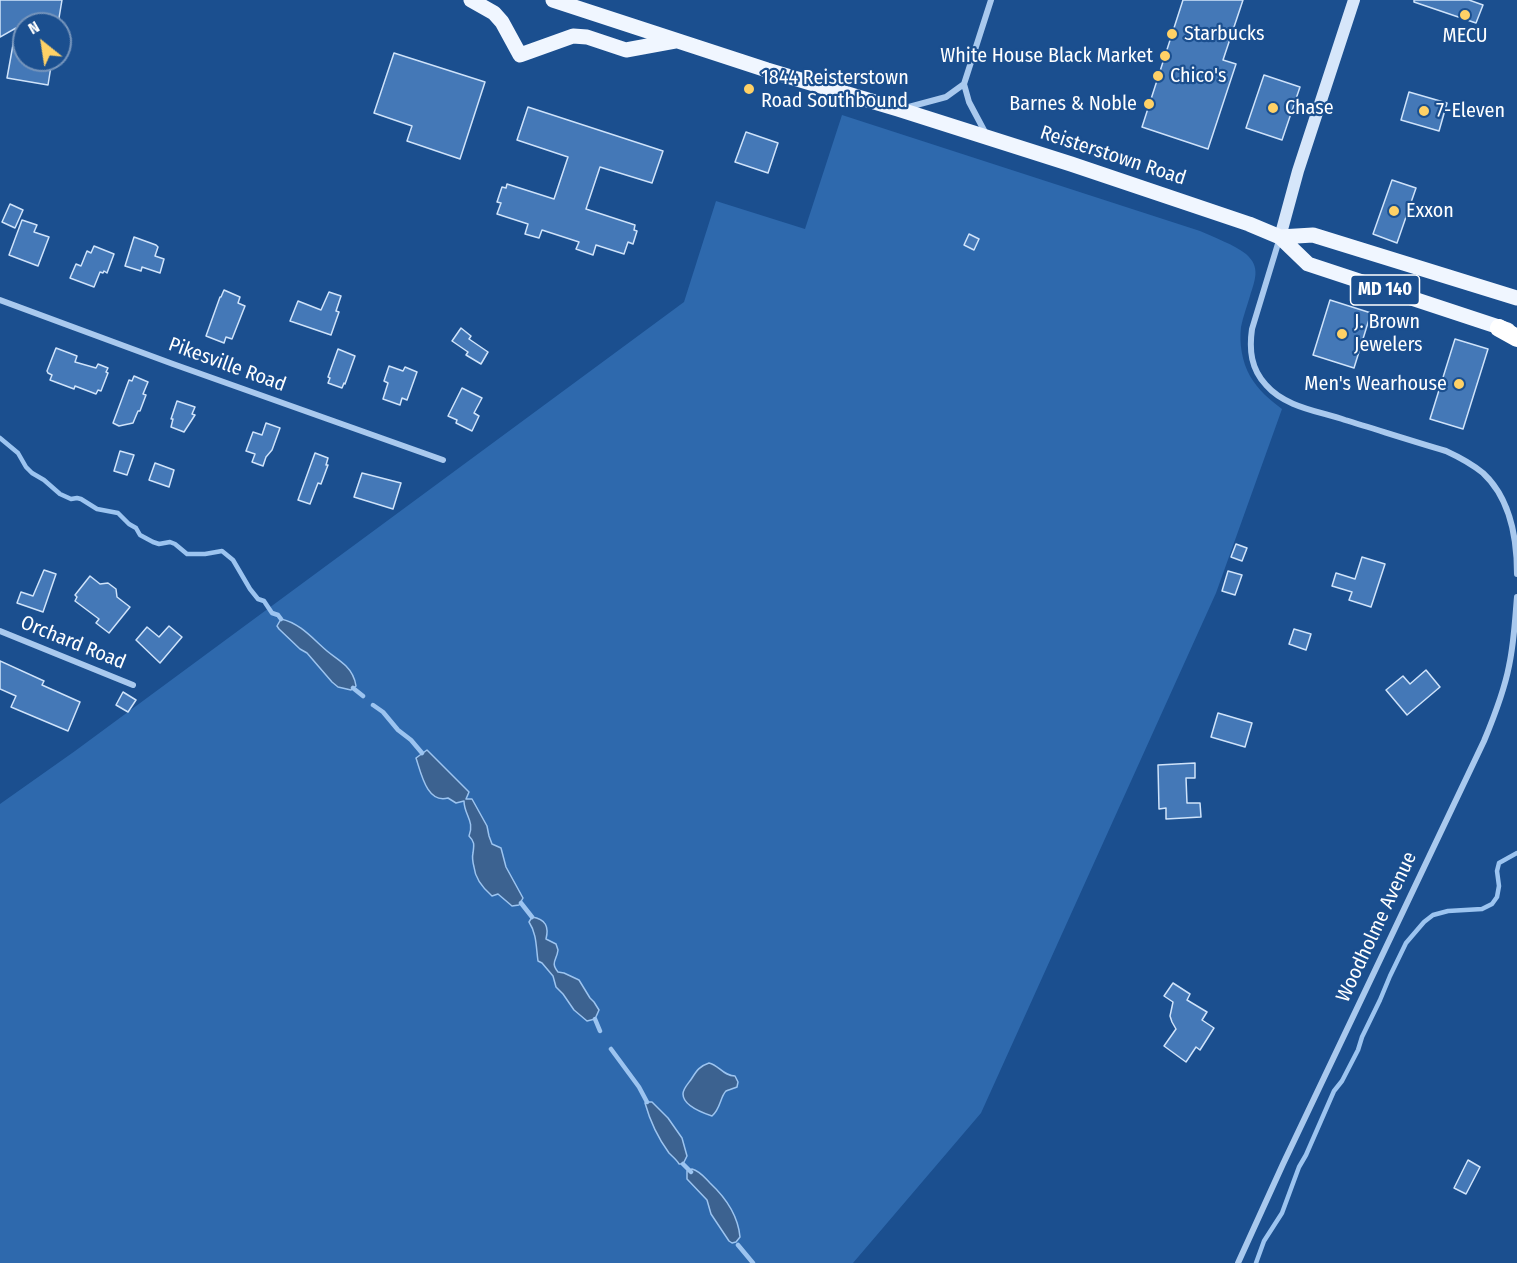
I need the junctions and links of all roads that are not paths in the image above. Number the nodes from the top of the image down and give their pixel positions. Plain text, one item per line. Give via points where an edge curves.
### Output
1 (471, 0) edge
2 (553, 0) edge
3 (991, 0) edge
4 (1354, 0) edge
5 (679, 40) junction
6 (964, 84) junction
7 (898, 109) junction
8 (987, 137) junction
9 (1280, 237) junction
10 (1517, 298) edge
11 (0, 300) edge
12 (1508, 330) edge
13 (1517, 338) edge
14 (443, 460) dead end
15 (1517, 574) edge
16 (1517, 597) edge
17 (0, 632) edge
18 (133, 685) dead end
19 (1238, 1263) edge

1 - 5 main road via 494,13 520,55 573,36 626,50
2 - 5 main road, Reisterstown Road / MD 140
3 - 6 street
4 - 9 street
5 - 7 main road, Reisterstown Road / MD 140
6 - 7 street via 946,97
6 - 8 street
7 - 8 main road, Reisterstown Road / MD 140
8 - 9 main road, Reisterstown Road / MD 140
9 - 10 main road, Reisterstown Road / MD 140 via 1313,235
9 - 12 main road, Reisterstown Road / MD 140 via 1308,264
9 - 15 street via 1250,344 1253,364 1262,380 1290,403 1446,451 1483,473 1509,517
11 - 14 street, Pikesville Road
12 - 13 highway
16 - 19 street, Woodholme Avenue via 1509,668 1484,741
17 - 18 street, Orchard Road

